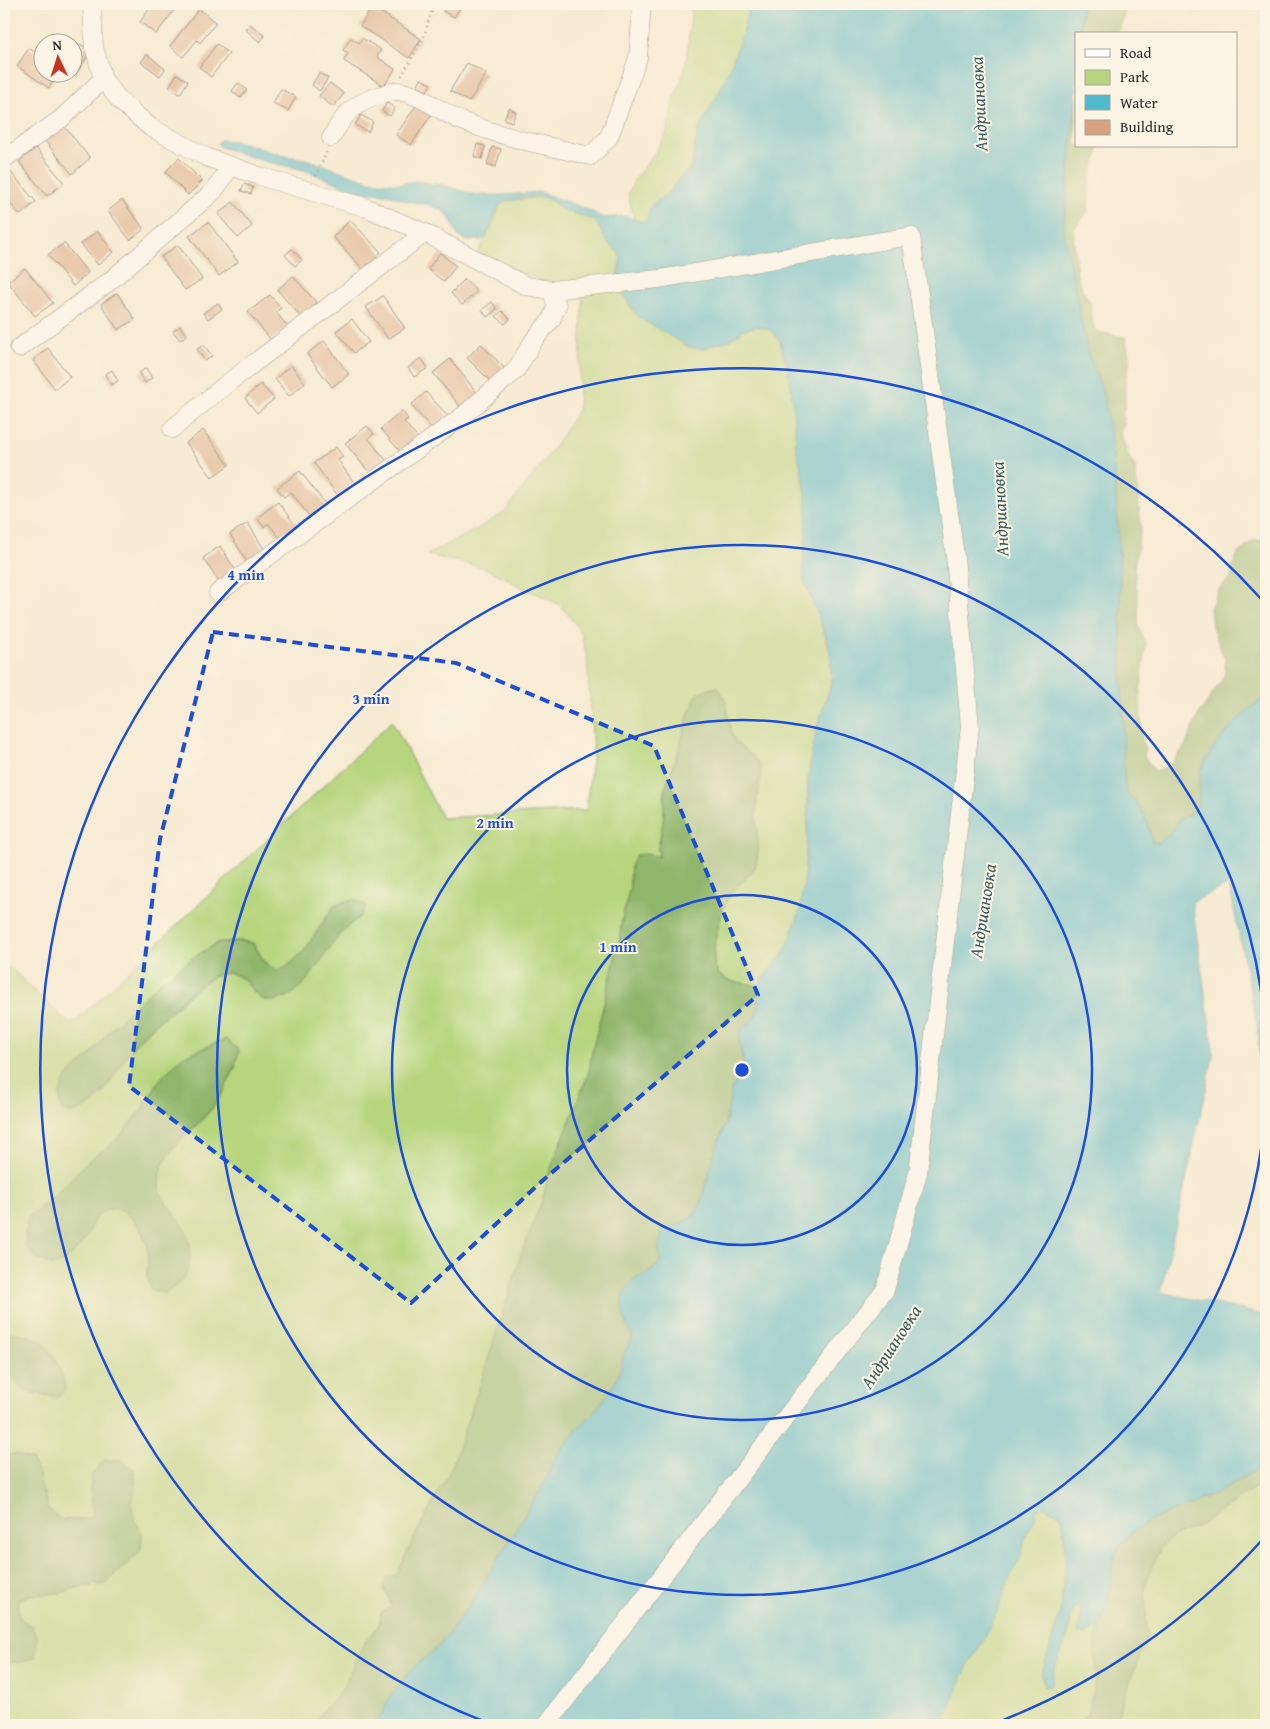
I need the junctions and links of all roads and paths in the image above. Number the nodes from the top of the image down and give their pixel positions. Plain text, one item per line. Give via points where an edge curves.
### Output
1 (92, 4) edge
2 (434, 4) edge
3 (642, 4) edge
4 (103, 79) junction
5 (395, 91) junction
6 (331, 138) dead end
7 (326, 157) dead end
8 (4, 159) edge
9 (231, 166) junction
10 (315, 180) dead end
11 (425, 233) junction
12 (551, 290) junction
13 (19, 348) dead end
14 (172, 429) dead end
15 (218, 593) dead end
16 (546, 1725) edge

1 - 4 street via 94,47
2 - 5 path via 424,36
3 - 5 street via 638,58 609,137 592,156 516,140 460,121 417,98
4 - 8 street via 61,119
4 - 9 street via 120,101 150,128
5 - 6 street via 355,105
7 - 10 path
9 - 11 street via 367,208
9 - 13 street via 214,191 118,275
11 - 12 street via 526,286
11 - 14 street
12 - 15 street via 556,306 551,320 516,370 459,419
12 - 16 street via 659,279 911,236 955,556 970,728 918,1173 885,1290

